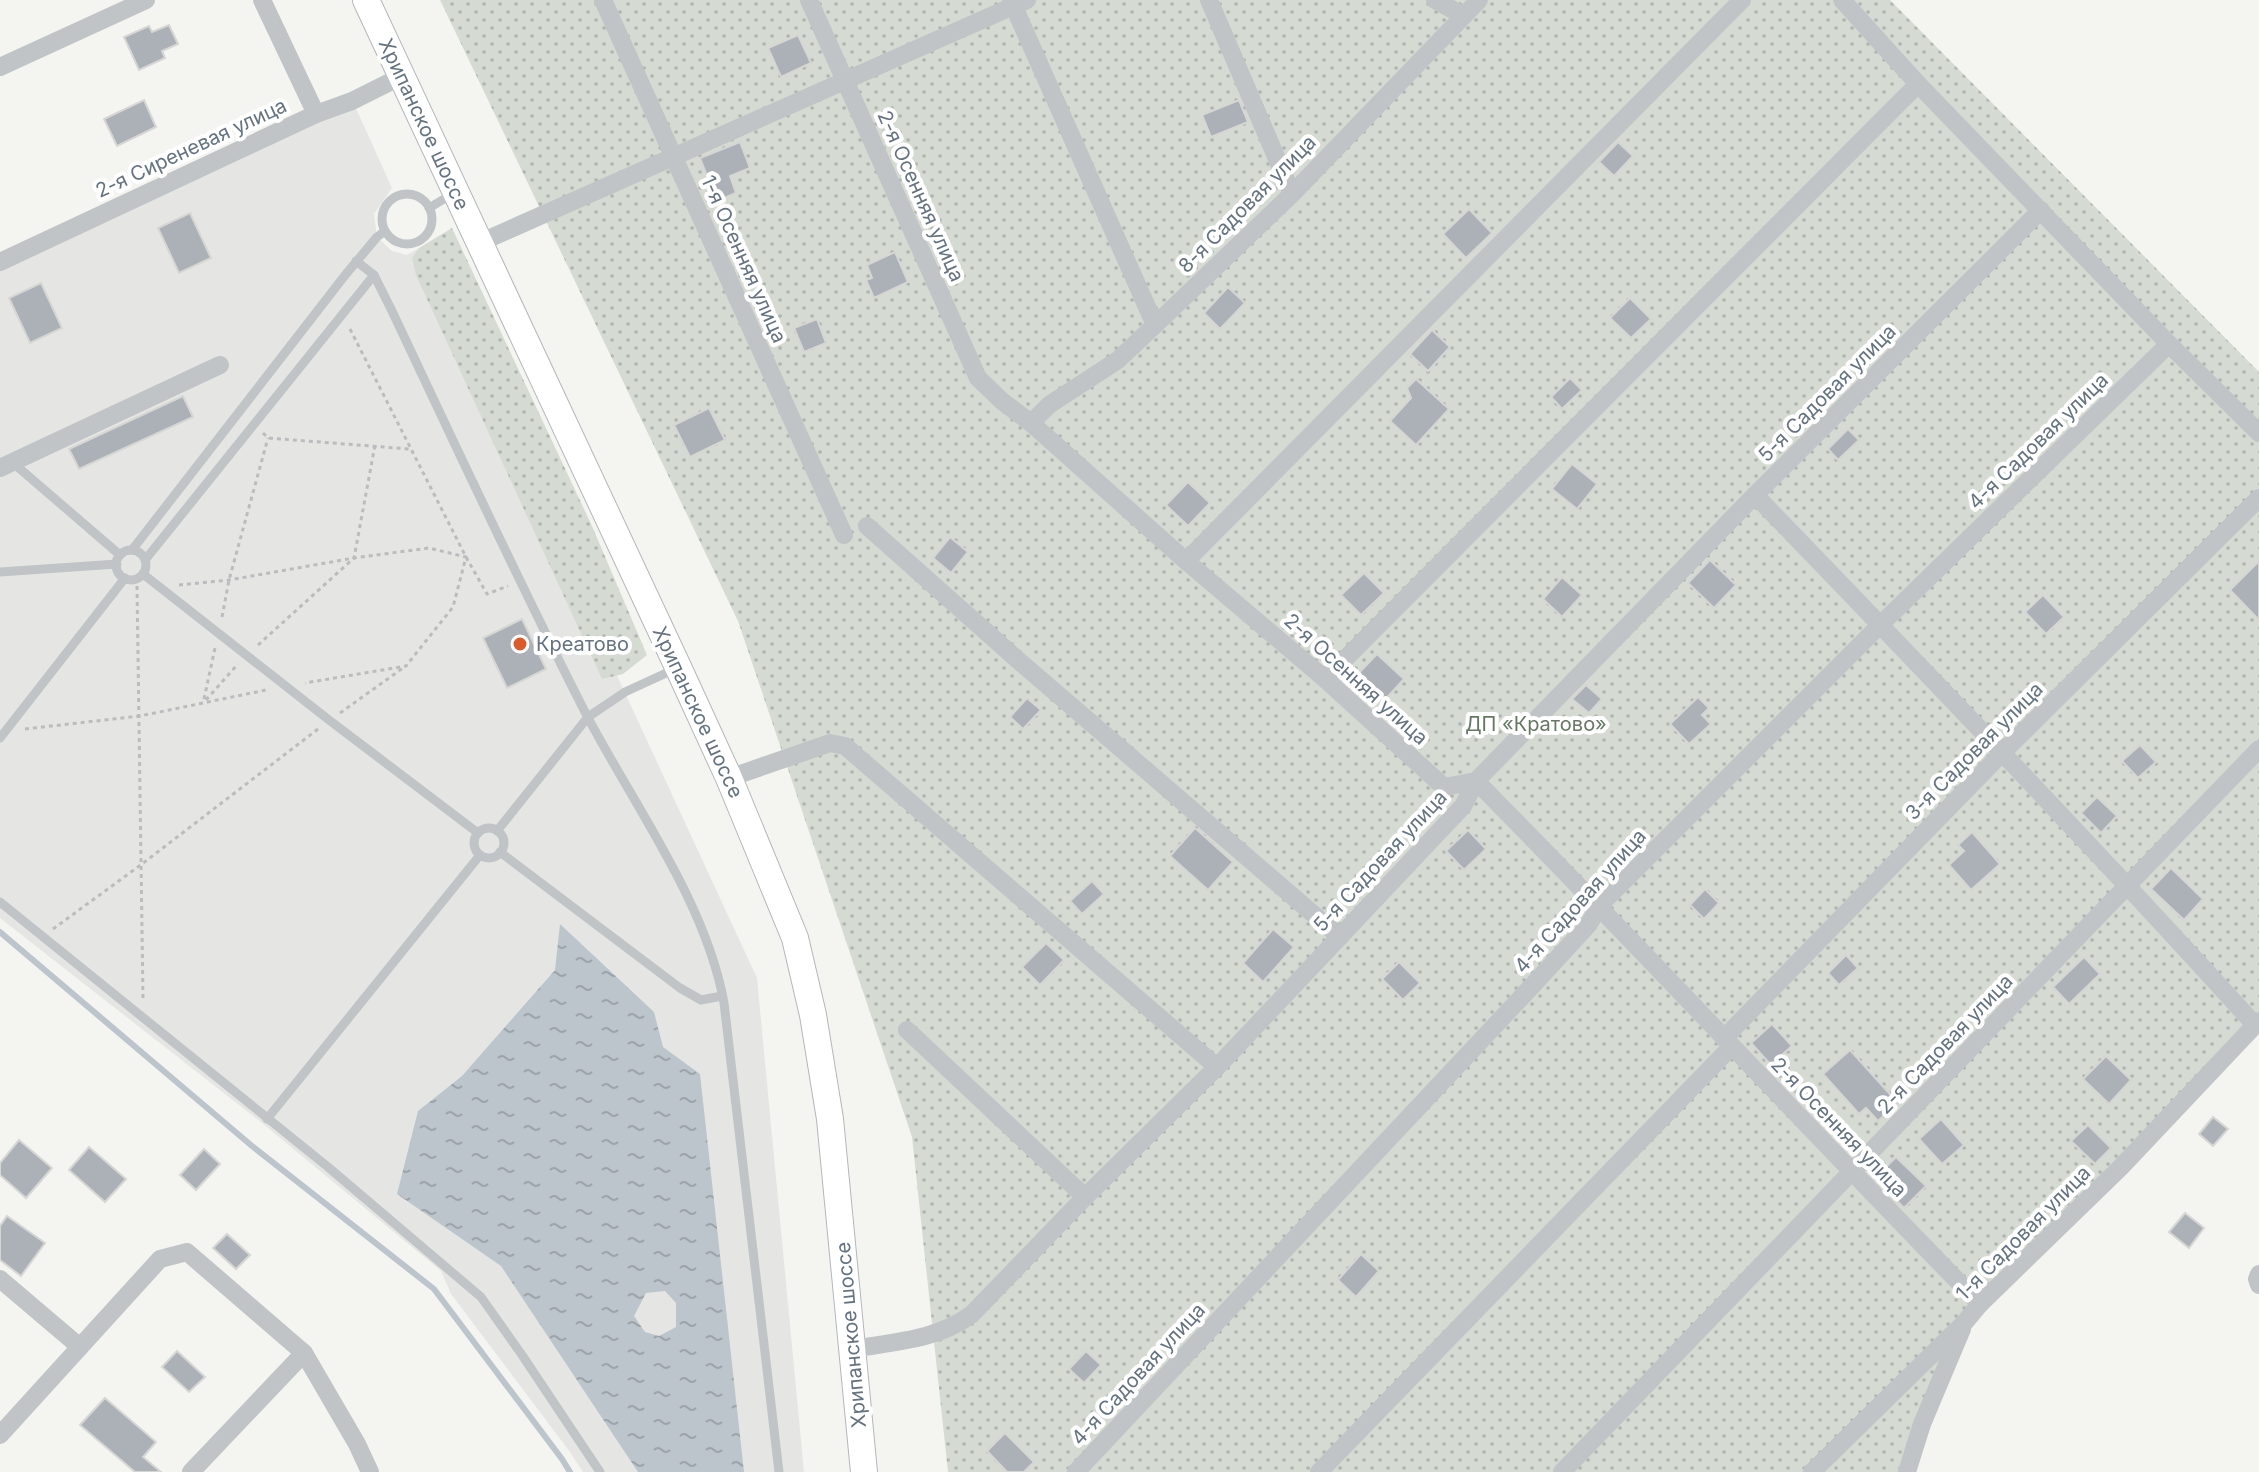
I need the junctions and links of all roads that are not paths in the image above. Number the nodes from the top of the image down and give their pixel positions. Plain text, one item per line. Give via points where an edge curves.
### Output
1 (146, 0) edge
2 (262, 0) edge
3 (366, 0) edge
4 (603, 0) edge
5 (809, 0) edge
6 (1209, 0) edge
7 (1435, 0) edge
8 (1479, 0) edge
9 (1742, 0) edge
10 (1842, 0) edge
11 (1017, 2) edge
12 (1462, 15) junction
13 (0, 67) edge
14 (402, 76) junction
15 (846, 80) junction
16 (1918, 84) junction
17 (316, 114) junction
18 (674, 157) junction
19 (455, 192) junction
20 (1292, 194) junction
21 (429, 208) junction
22 (2041, 210) junction
23 (385, 231) junction
24 (479, 243) junction
25 (356, 261) junction
26 (0, 262) edge
27 (374, 275) junction
28 (1155, 325) junction
29 (2169, 344) junction
30 (220, 365) dead end
31 (1031, 423) junction
32 (2259, 433) edge
33 (6, 465) edge
34 (1755, 495) junction
35 (2259, 498) edge
36 (867, 526) dead end
37 (844, 535) dead end
38 (132, 550) junction
39 (118, 559) junction
40 (145, 560) junction
41 (1186, 561) junction
42 (0, 572) edge
43 (140, 576) junction
44 (125, 578) junction
45 (1880, 625) junction
46 (678, 667) junction
47 (1325, 679) junction
48 (588, 717) junction
49 (0, 738) edge
50 (2259, 749) edge
51 (2003, 752) junction
52 (729, 778) junction
53 (1476, 781) junction
54 (497, 831) junction
55 (478, 833) junction
56 (500, 852) junction
57 (480, 855) junction
58 (2127, 884) junction
59 (0, 902) edge
60 (1599, 906) junction
61 (1340, 937) junction
62 (722, 996) junction
63 (2257, 1023) edge
64 (907, 1030) dead end
65 (1727, 1042) junction
66 (1217, 1067) junction
67 (267, 1119) junction
68 (1852, 1173) junction
69 (1085, 1197) junction
70 (2259, 1274) edge
71 (0, 1279) edge
72 (2259, 1285) edge
73 (1980, 1304) junction
74 (1965, 1322) junction
75 (80, 1347) junction
76 (852, 1349) junction
77 (304, 1353) junction
78 (0, 1435) edge
79 (191, 1472) edge
80 (370, 1472) edge
81 (600, 1472) edge
82 (779, 1472) edge
83 (864, 1472) edge
84 (1076, 1472) edge
85 (1319, 1472) edge
86 (1562, 1472) edge
87 (1812, 1472) edge
88 (1907, 1472) edge

1 - 13 street
2 - 17 street
3 - 14 main road, Хрипанское шоссе
4 - 18 street, 1-я Осенняя улица
5 - 15 street, 2-я Осенняя улица
6 - 20 street
7 - 12 street
8 - 12 street, 8-я Садовая улица
9 - 41 street
10 - 16 street
11 - 15 street
11 - 28 street
12 - 20 street, 8-я Садовая улица
14 - 17 street, 2-я Сиреневая улица
14 - 19 main road, Хрипанское шоссе
15 - 18 street
15 - 31 street, 2-я Осенняя улица via 978,378
16 - 22 street
16 - 47 street
17 - 26 street, 2-я Сиреневая улица
18 - 24 street
18 - 37 street, 1-я Осенняя улица
19 - 21 lane
19 - 24 main road, Хрипанское шоссе
20 - 28 street, 8-я Садовая улица
21 - 23 lane via 430,228 416,243 402,244
21 - 23 lane via 415,195 395,197 383,212
22 - 29 street
22 - 34 street, 5-я Садовая улица
23 - 25 lane
24 - 46 main road, Хрипанское шоссе
25 - 27 lane
25 - 38 lane
27 - 40 lane
27 - 48 lane
28 - 31 street, 8-я Садовая улица via 1118,360 1049,405
29 - 32 street
29 - 45 street, 4-я Садовая улица
30 - 33 street
31 - 41 street, 2-я Осенняя улица
33 - 39 lane
34 - 45 street
34 - 53 street, 5-я Садовая улица
35 - 51 street, 3-я Садовая улица
36 - 61 street
38 - 39 lane
38 - 40 lane
39 - 42 lane
39 - 44 lane
40 - 43 lane
41 - 47 street, 2-я Осенняя улица
43 - 44 lane
43 - 55 lane
44 - 49 lane
45 - 51 street
45 - 60 street, 4-я Садовая улица
46 - 48 lane
46 - 52 main road, Хрипанское шоссе
47 - 53 street, 2-я Осенняя улица via 1444,787
48 - 54 lane
48 - 62 lane via 677,877 708,946
50 - 58 street, 2-я Садовая улица
51 - 58 street
51 - 65 street, 3-я Садовая улица
52 - 66 street via 830,743 845,746
52 - 76 main road, Хрипанское шоссе via 795,938 813,1015 830,1119
53 - 60 street, 2-я Осенняя улица
53 - 61 street, 5-я Садовая улица via 1463,806
54 - 55 lane
54 - 56 lane via 503,840
55 - 57 lane via 474,842
56 - 57 lane
56 - 62 lane via 680,988 701,1000
57 - 67 lane
58 - 63 street
58 - 68 street, 2-я Садовая улица
59 - 67 lane
60 - 65 street, 2-я Осенняя улица
60 - 84 street, 4-я Садовая улица via 1532,986
61 - 66 street, 5-я Садовая улица
62 - 82 lane
63 - 73 street, 1-я Садовая улица via 2121,1167
64 - 69 street
65 - 68 street, 2-я Осенняя улица
65 - 85 street, 3-я Садовая улица
66 - 69 street, 5-я Садовая улица
67 - 81 lane via 481,1297
68 - 73 street, 2-я Осенняя улица
68 - 86 street, 2-я Садовая улица
69 - 76 street, 5-я Садовая улица via 958,1325 932,1335
70 - 72 street
71 - 75 street
73 - 74 street, 1-я Садовая улица
74 - 87 street, 1-я Садовая улица
74 - 88 street
75 - 77 street via 160,1259 187,1252
75 - 78 street
76 - 83 main road, Хрипанское шоссе
77 - 79 street
77 - 80 street

